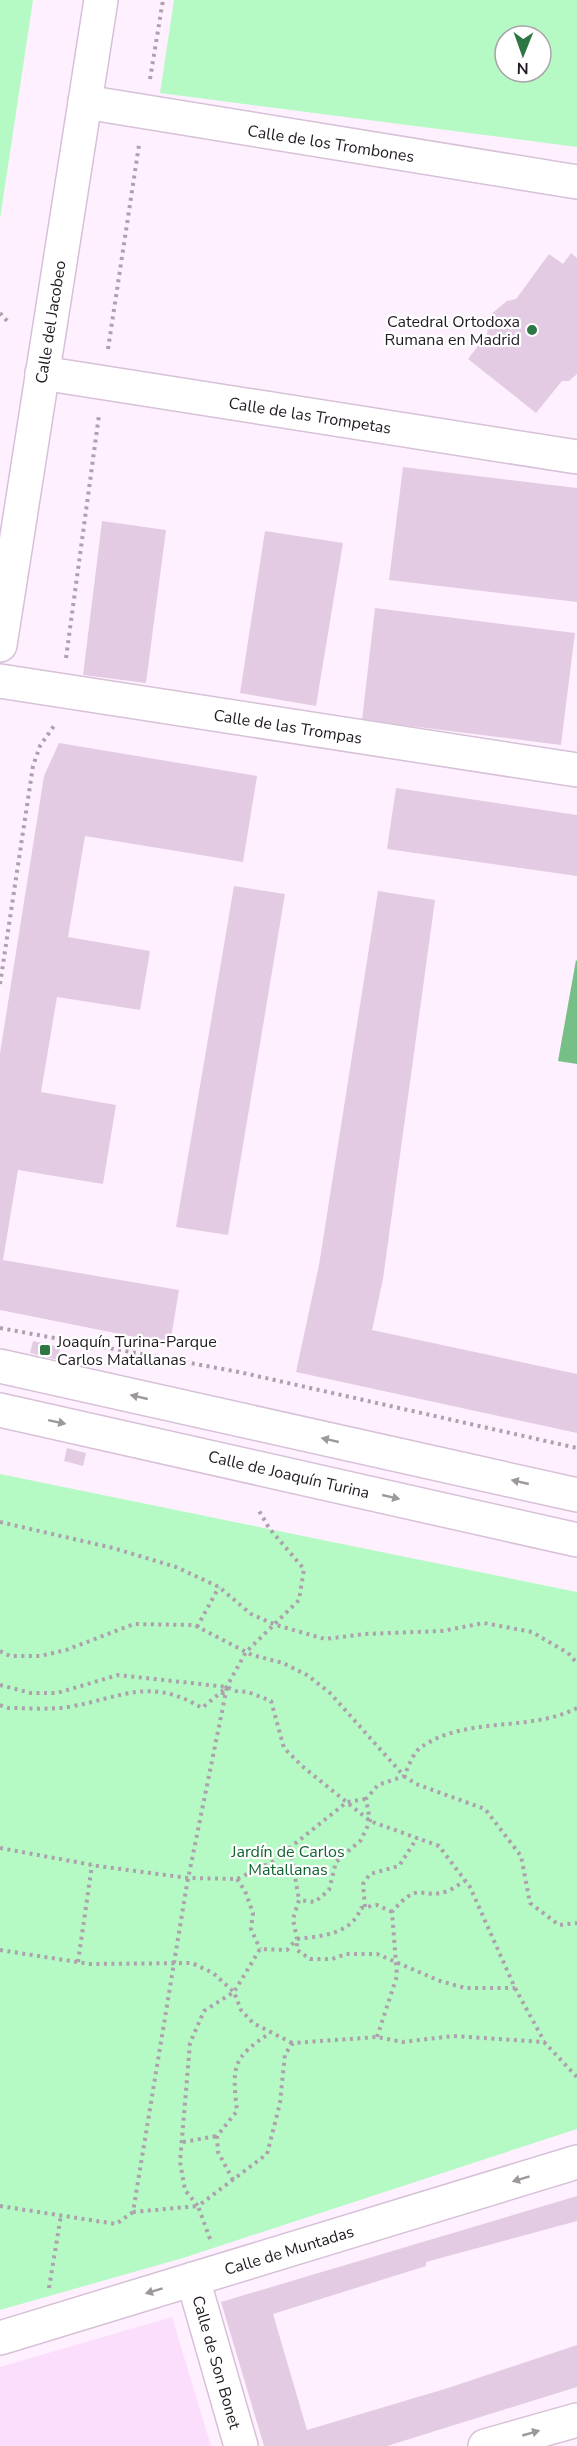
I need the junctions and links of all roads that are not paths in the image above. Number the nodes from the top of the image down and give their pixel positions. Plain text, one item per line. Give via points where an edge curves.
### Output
1 (101, 0) edge
2 (85, 102) junction
3 (577, 182) edge
4 (42, 373) junction
5 (577, 457) edge
6 (0, 645) edge
7 (0, 681) edge
8 (577, 770) edge
9 (0, 1366) edge
10 (0, 1410) edge
11 (577, 1495) edge
12 (577, 1540) edge
13 (577, 2162) edge
14 (193, 2279) junction
15 (0, 2338) edge
16 (577, 2420) edge
17 (241, 2446) edge
18 (485, 2446) edge

1 - 2 street, Calle del Jacobeo
2 - 3 street, Calle de los Trombones
2 - 4 street, Calle del Jacobeo
4 - 5 street, Calle de las Trompetas
4 - 6 street, Calle del Jacobeo
7 - 8 street, Calle de las Trompas
11 -> 9 street
10 -> 12 street, Calle de Joaquín Turina
13 -> 14 street, Calle de Muntadas
14 -> 15 street, Calle de Muntadas
14 - 17 street, Calle de Son Bonet
18 -> 16 street

